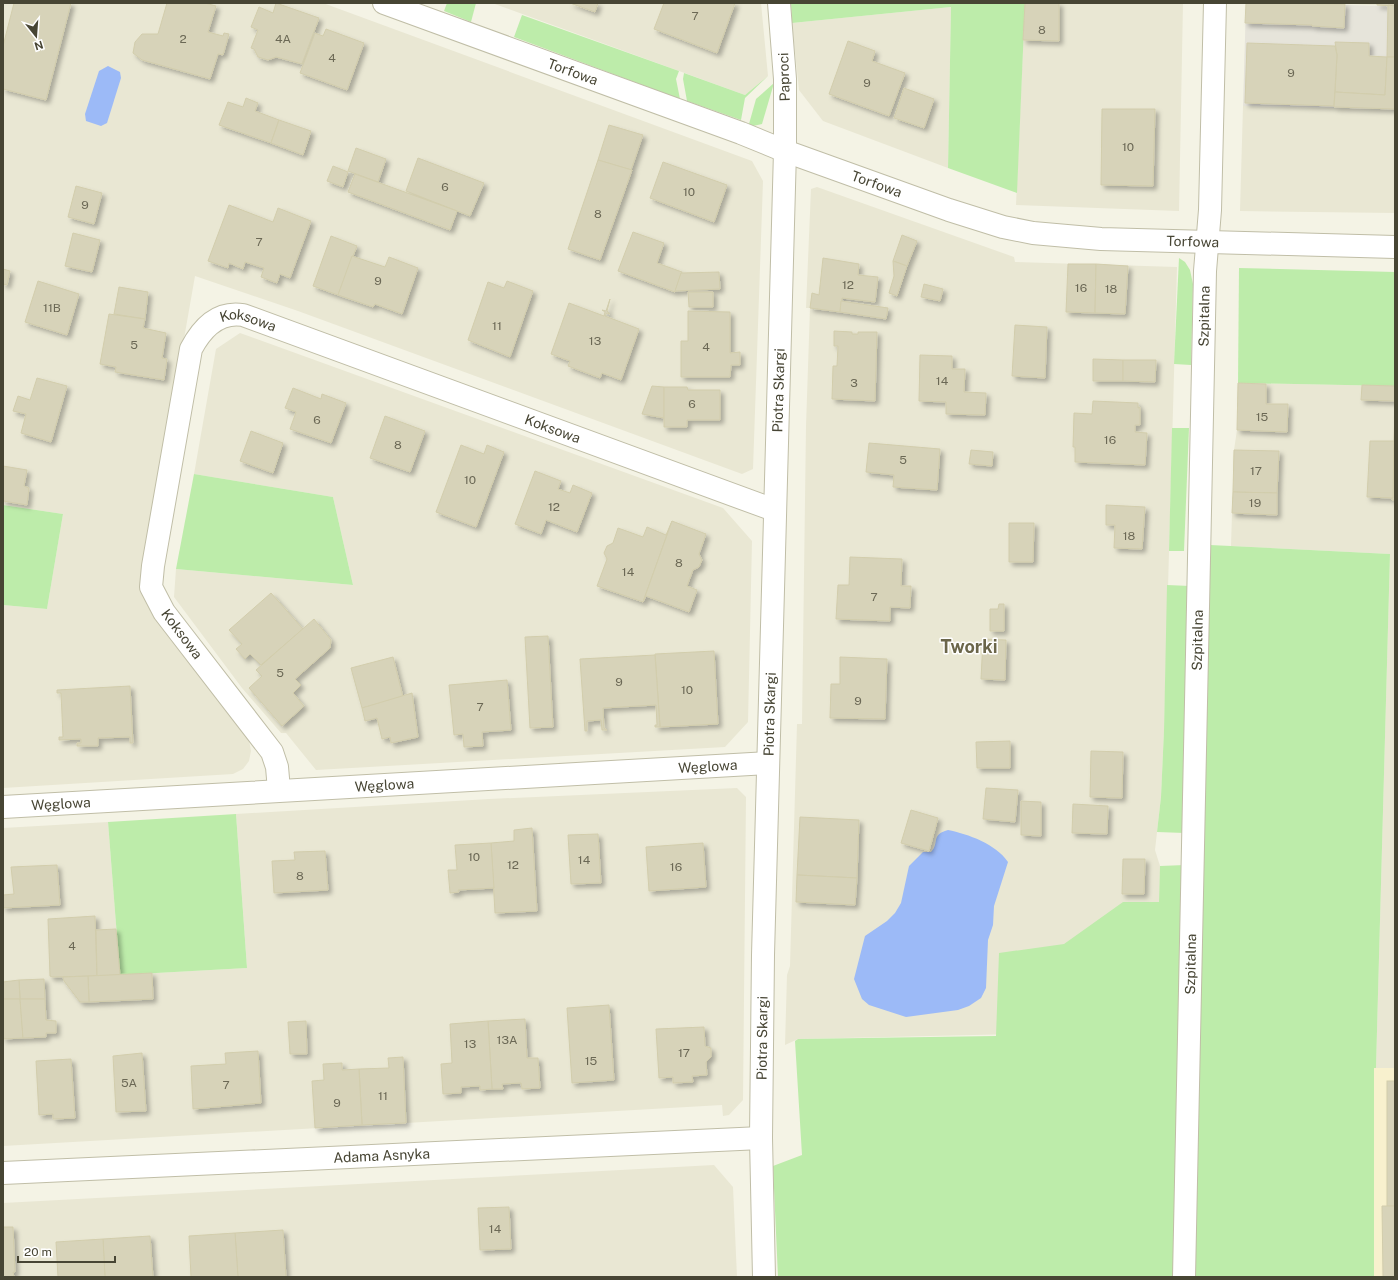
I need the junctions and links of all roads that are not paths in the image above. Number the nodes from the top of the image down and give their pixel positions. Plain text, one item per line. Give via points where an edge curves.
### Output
1 (384, 3) edge
2 (779, 3) edge
3 (1215, 3) edge
4 (785, 151) junction
5 (1208, 241) junction
6 (1395, 247) edge
7 (774, 510) junction
8 (767, 763) junction
9 (279, 790) junction
10 (3, 807) edge
11 (761, 1138) junction
12 (3, 1173) edge
13 (764, 1277) edge
14 (1184, 1277) edge

1 - 4 street, Torfowa
2 - 4 street, Paproci via 785,79
3 - 5 street, Szpitalna
4 - 5 street, Torfowa via 949,210 1019,230 1073,237
4 - 7 street, Piotra Skargi
5 - 6 street, Torfowa
5 - 14 street, Szpitalna via 1205,278
7 - 8 street, Piotra Skargi
7 - 9 street, Koksowa via 243,315 225,315 215,320 198,336 192,349 151,587 164,612 272,752 277,767
8 - 9 street, Węglowa
8 - 11 street, Piotra Skargi
9 - 10 street, Węglowa
11 - 12 street, Adama Asnyka
11 - 13 street, Piotra Skargi

